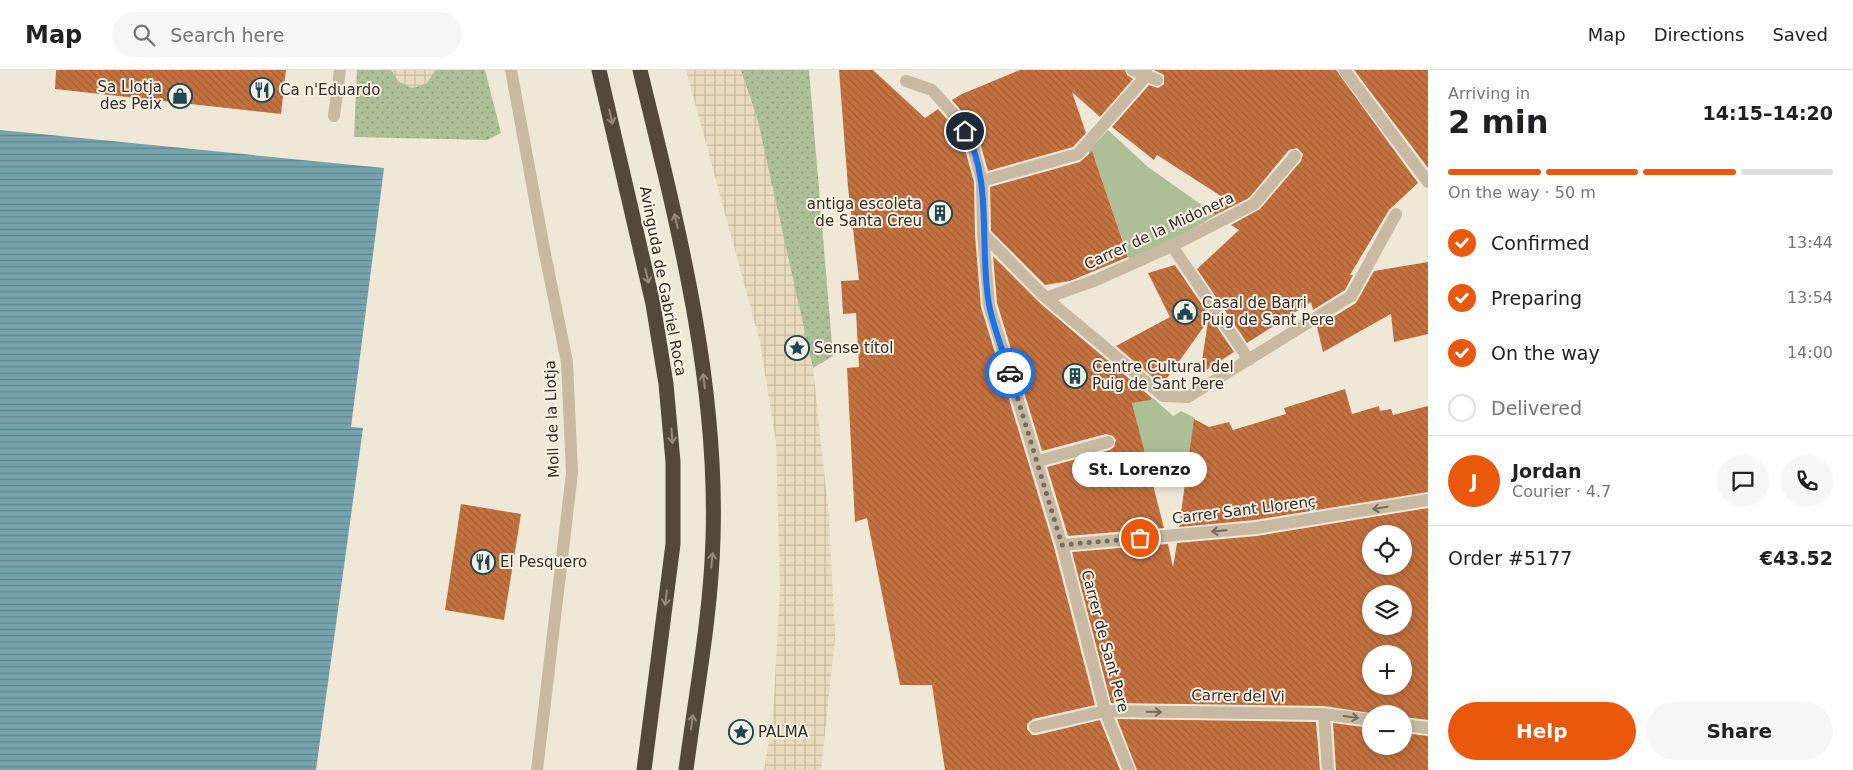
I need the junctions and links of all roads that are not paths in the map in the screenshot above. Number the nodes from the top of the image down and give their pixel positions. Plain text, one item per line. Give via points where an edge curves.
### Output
1 (340, 70) edge
2 (511, 70) edge
3 (599, 70) edge
4 (640, 70) edge
5 (1133, 70) edge
6 (1344, 70) edge
7 (1150, 75) edge
8 (906, 81) dead end
9 (334, 116) dead end
10 (1295, 156) dead end
11 (982, 181) junction
12 (1428, 182) edge
13 (1396, 214) dead end
14 (983, 234) junction
15 (1172, 246) junction
16 (1046, 298) junction
17 (1249, 360) junction
18 (1108, 442) dead end
19 (1038, 461) junction
20 (1428, 500) edge
21 (1062, 545) junction
22 (1105, 711) junction
23 (1324, 714) junction
24 (1362, 719) edge
25 (1412, 725) edge
26 (1035, 726) dead end
27 (1428, 728) edge
28 (537, 770) edge
29 (644, 770) edge
30 (686, 770) edge
31 (1129, 770) edge
32 (1328, 770) edge

1 - 9 street
2 - 28 street, Moll de la Llotja via 567,362 572,473
3 -> 29 highway, Avinguda de Gabriel Roca via 653,304 674,462 673,544
30 -> 4 highway, Avinguda de Gabriel Roca via 714,539 712,460 700,346 677,227
5 - 7 street
6 - 12 street
7 - 11 street via 1078,154
8 - 11 street, Carrer de Sant Pere via 932,90 958,119 972,143
10 - 15 street, Carrer de la Midonera via 1254,204
11 - 14 street, Carrer de Sant Pere
13 - 17 street via 1351,296
14 - 16 street
14 - 19 street, Carrer de Sant Pere via 989,305
15 - 16 street, Carrer de la Midonera
15 - 17 street
16 - 17 street via 1163,396 1188,397
18 - 19 street
19 - 21 street, Carrer de Sant Pere
20 -> 21 street, Carrer Sant Llorenç via 1256,528
21 - 22 street, Carrer de Sant Pere
22 -> 23 street, Carrer del Vi
22 - 26 street, Carrer del Vi
22 - 31 street, Carrer de Sant Pere
23 -> 24 street, Carrer del Vi
23 - 32 street
25 - 27 street

